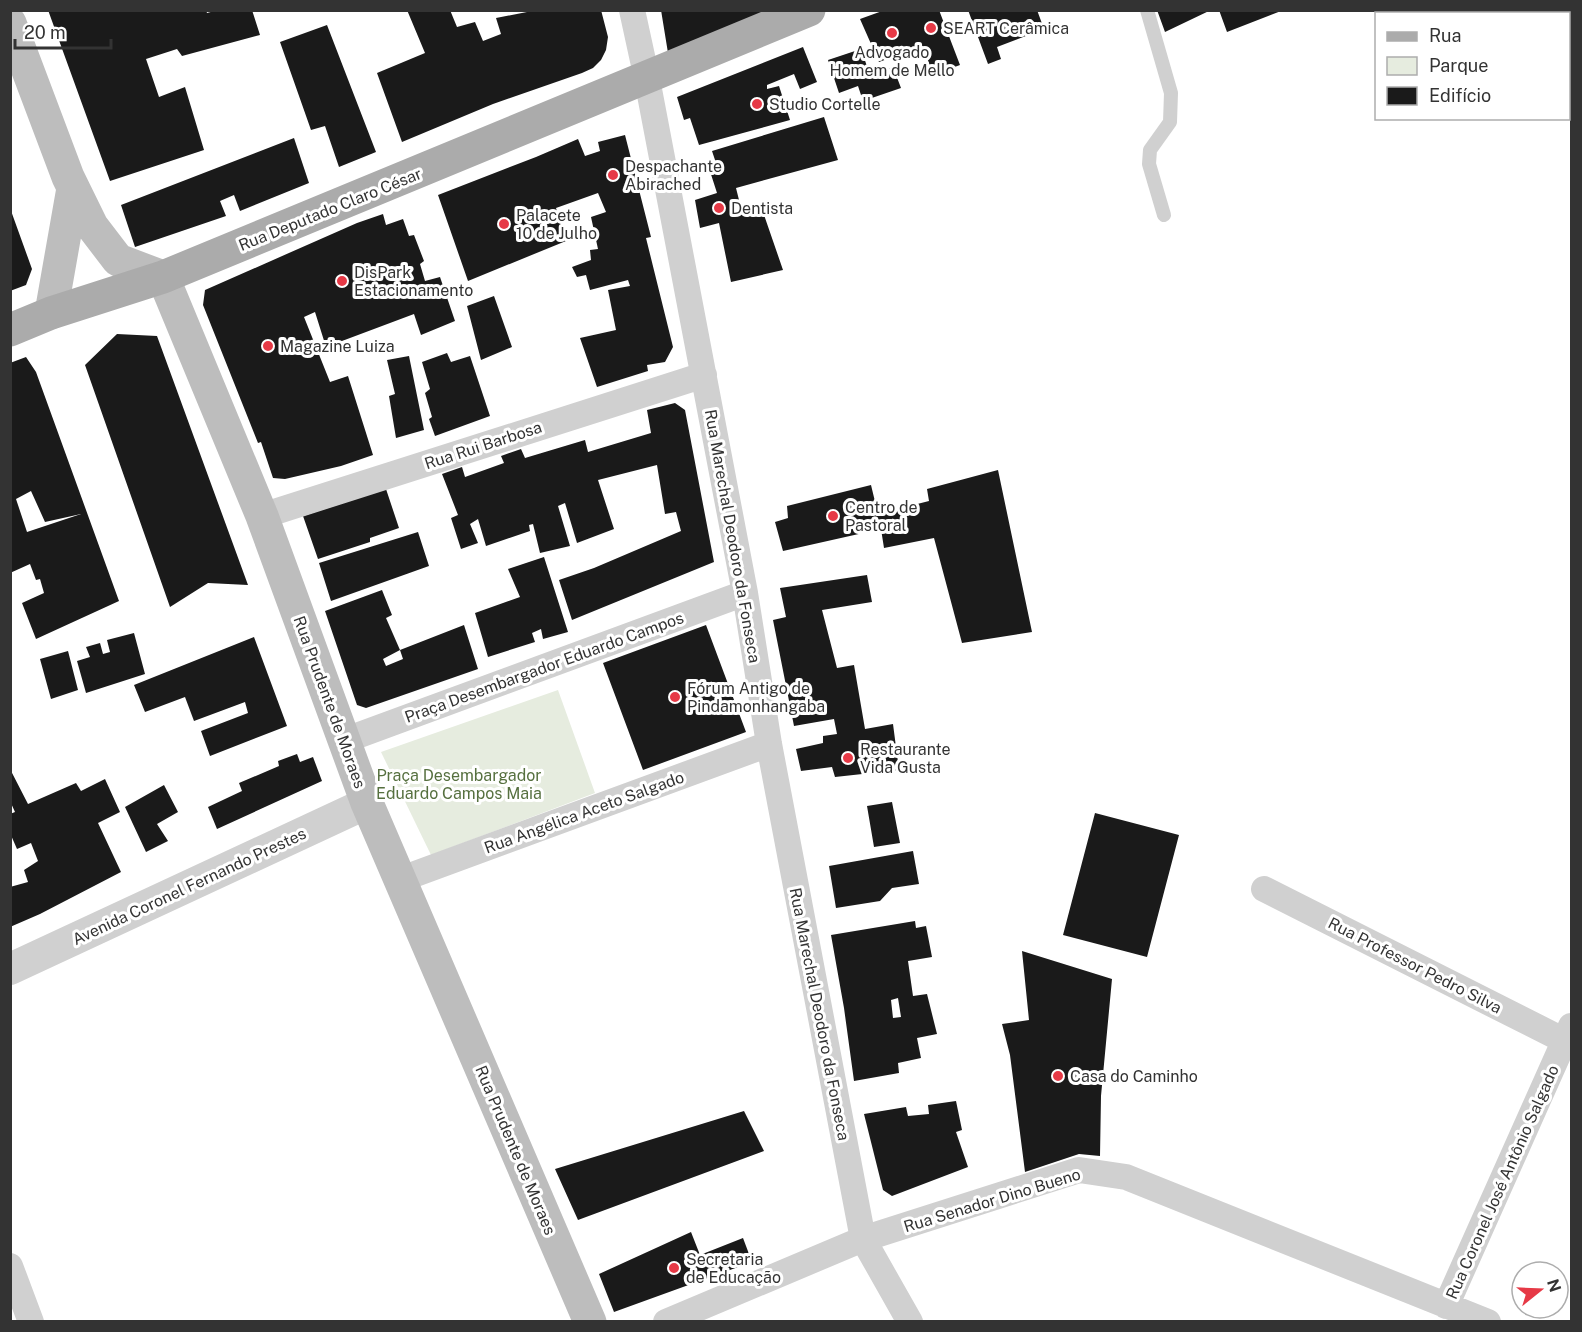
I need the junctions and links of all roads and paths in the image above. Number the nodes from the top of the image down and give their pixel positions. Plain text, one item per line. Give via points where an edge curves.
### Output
1 (632, 10) edge
2 (809, 10) edge
3 (1147, 10) edge
4 (10, 23) edge
5 (647, 79) junction
6 (70, 182) junction
7 (1164, 215) dead end
8 (163, 277) junction
9 (51, 313) junction
10 (10, 330) edge
11 (704, 375) junction
12 (262, 516) junction
13 (745, 592) junction
14 (343, 741) junction
15 (769, 744) junction
16 (367, 803) junction
17 (399, 880) junction
18 (1264, 889) dead end
19 (10, 969) edge
20 (1568, 1033) edge
21 (863, 1239) junction
22 (10, 1266) edge
23 (1446, 1306) junction
24 (31, 1322) edge
25 (590, 1322) edge
26 (666, 1322) edge
27 (910, 1322) edge
28 (1488, 1322) edge

1 - 5 street, Rua Marechal Deodoro da Fonseca
2 - 5 main road, Rua Deputado Claro César
3 - 7 lane via 1171,93 1170,122 1150,150 1149,164
4 - 6 main road
5 - 8 main road, Rua Deputado Claro César
5 - 11 street, Rua Marechal Deodoro da Fonseca
6 - 8 main road via 92,226 118,260
6 - 9 main road
8 - 9 main road, Rua Deputado Claro César
8 - 12 main road, Rua Prudente de Moraes
9 - 10 main road, Rua Deputado Claro César
11 - 12 street, Rua Rui Barbosa
11 - 13 street, Rua Marechal Deodoro da Fonseca
12 - 14 main road, Rua Prudente de Moraes
13 - 14 street, Praça Desembargador Eduardo Campos
13 - 15 street, Rua Marechal Deodoro da Fonseca
14 - 16 main road, Rua Prudente de Moraes
15 - 17 street, Rua Angélica Aceto Salgado
15 - 21 street, Rua Marechal Deodoro da Fonseca
16 - 17 main road, Rua Prudente de Moraes
16 - 19 street, Avenida Coronel Fernando Prestes
17 - 25 main road, Rua Prudente de Moraes
18 - 20 street, Rua Professor Pedro Silva
20 - 23 street, Rua Coronel José Antônio Salgado
21 - 23 street, Rua Senador Dino Bueno via 1079,1170 1126,1177
21 - 26 street, Rua Senador Dino Bueno
21 - 27 street, Rua Marechal Deodoro da Fonseca
22 - 24 street
23 - 28 street, Rua Senador Dino Bueno

